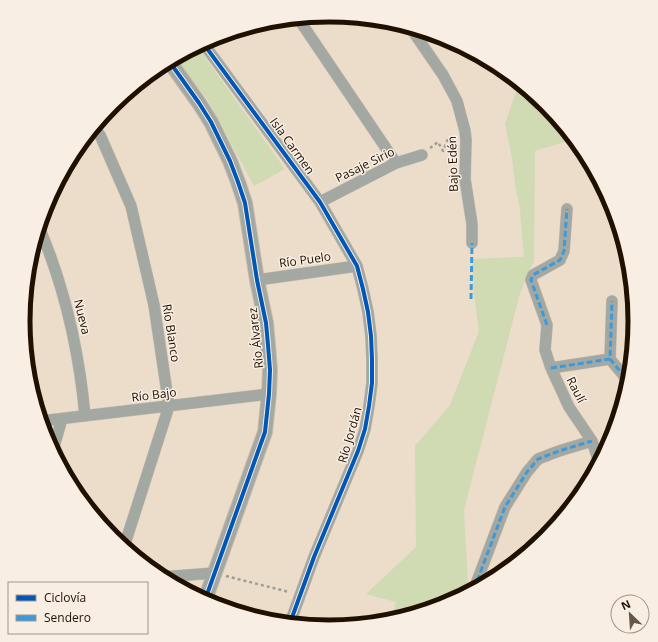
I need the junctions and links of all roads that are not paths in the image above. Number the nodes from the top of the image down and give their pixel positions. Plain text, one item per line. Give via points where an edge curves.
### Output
1 (302, 24) edge
2 (416, 35) edge
3 (207, 49) edge
4 (173, 66) edge
5 (98, 132) edge
6 (422, 155) road end
7 (396, 163) junction
8 (320, 202) junction
9 (567, 209) dead end
10 (43, 236) edge
11 (472, 243) dead end
12 (357, 266) junction
13 (257, 280) junction
14 (612, 301) dead end
15 (610, 359) junction
16 (551, 368) junction
17 (623, 374) edge
18 (269, 394) junction
19 (169, 406) junction
20 (86, 416) junction
21 (62, 419) junction
22 (47, 420) edge
23 (56, 441) edge
24 (592, 442) junction
25 (596, 454) edge
26 (126, 540) edge
27 (214, 573) junction
28 (173, 576) edge
29 (477, 581) edge
30 (207, 594) edge
31 (292, 617) edge

1 - 7 street
2 - 11 street, Bajo Edén via 457,101 465,130 465,179 472,224
3 - 8 street, Isla Carmen
4 - 13 street, Río Álvarez via 207,116 230,161 244,203
5 - 19 street, Río Blanco via 131,206 154,305
6 - 7 street, Pasaje Sirio
7 - 8 street, Pasaje Sirio
8 - 12 street, Isla Carmen
9 - 16 street, Raulí via 564,251 560,260 533,275 531,280 547,325 545,350
10 - 20 street, Nueva via 67,309 79,362
12 - 13 street, Río Puelo
12 - 31 street, Río Jordán via 364,289 371,336 372,375 365,429
13 - 18 street, Río Álvarez via 265,316 270,370
14 - 15 street
15 - 16 street
15 - 17 street
16 - 24 street, Raulí via 569,407
18 - 19 street, Río Bajo
18 - 27 street, Río Álvarez via 265,432
19 - 20 street, Río Bajo
19 - 26 street, Río Blanco
20 - 21 street, Río Bajo
21 - 22 street, Río Bajo
21 - 23 street
24 - 25 street, Raulí
24 - 29 street via 538,459 527,472 505,507
27 - 28 street
27 - 30 street, Río Álvarez

